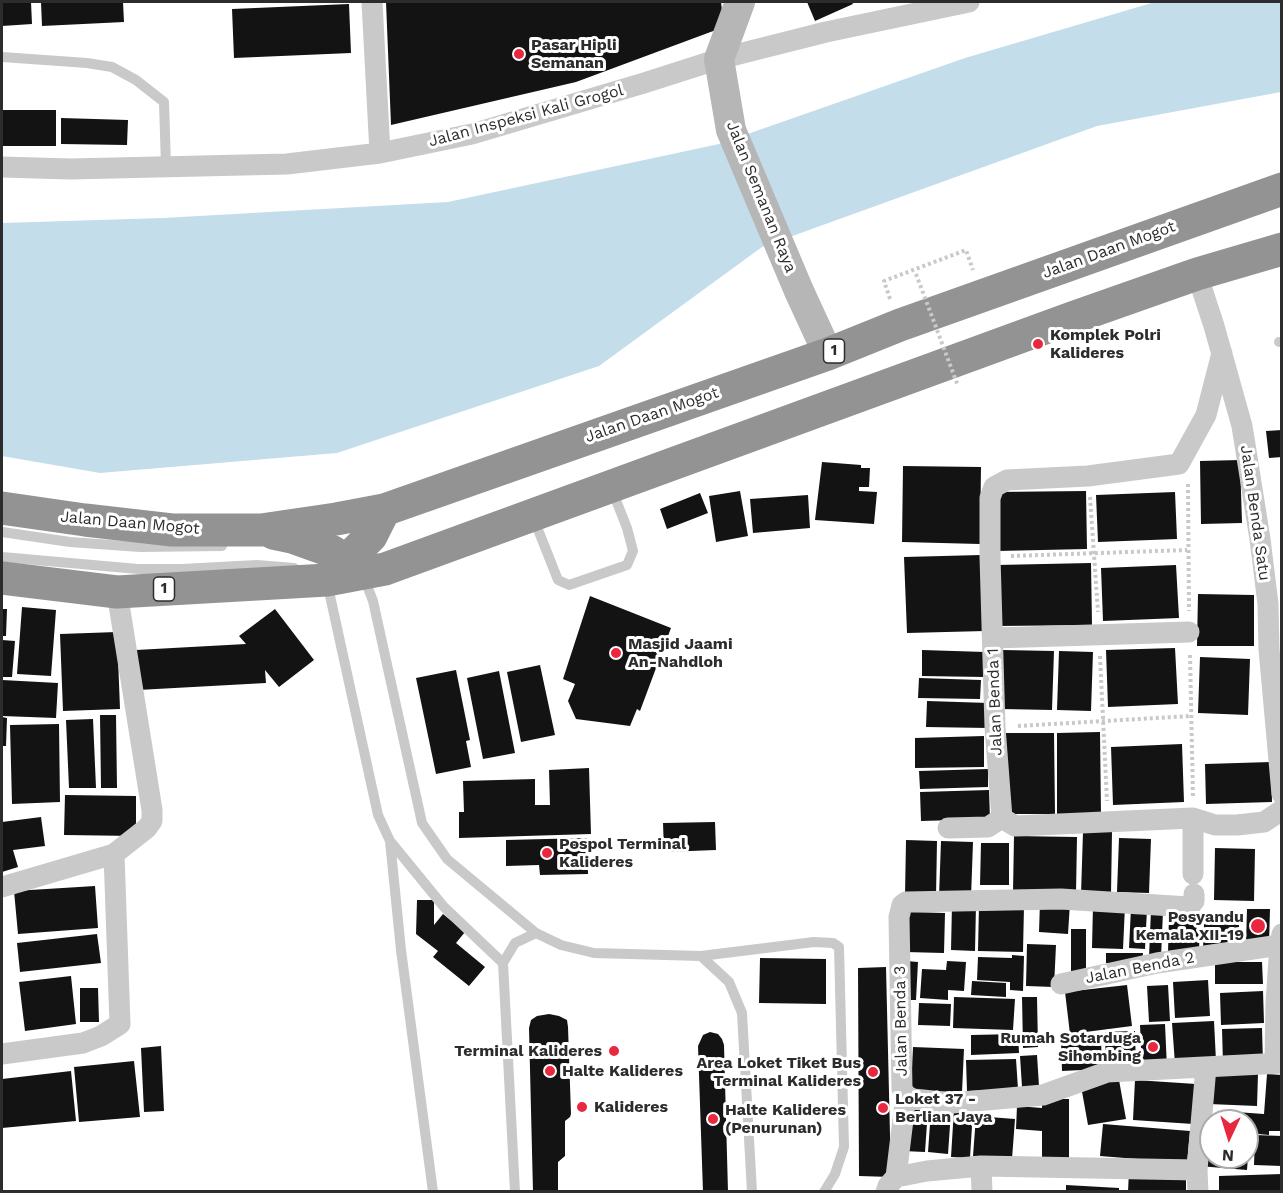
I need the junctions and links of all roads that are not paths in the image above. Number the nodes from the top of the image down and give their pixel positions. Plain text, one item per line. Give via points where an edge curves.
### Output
1 (372, 2) edge
2 (740, 2) edge
3 (969, 2) edge
4 (2, 57) edge
5 (718, 59) junction
6 (380, 153) junction
7 (166, 166) junction
8 (2, 167) edge
9 (1281, 189) edge
10 (1281, 249) edge
11 (1197, 274) junction
12 (1222, 353) junction
13 (828, 354) junction
14 (611, 487) junction
15 (2, 508) edge
16 (384, 510) junction
17 (532, 516) junction
18 (261, 530) junction
19 (2, 532) edge
20 (228, 546) dead end
21 (288, 548) dead end
22 (2, 557) edge
23 (343, 569) junction
24 (2, 578) edge
25 (117, 592) junction
26 (1189, 632) road end
27 (993, 638) junction
28 (1281, 794) edge
29 (1281, 810) edge
30 (1002, 818) junction
31 (1193, 818) junction
32 (948, 828) dead end
33 (390, 841) junction
34 (114, 854) junction
35 (2, 887) edge
36 (536, 933) junction
37 (1281, 939) edge
38 (701, 956) junction
39 (503, 963) junction
40 (1061, 984) dead end
41 (2, 1054) edge
42 (1278, 1063) edge
43 (1206, 1067) junction
44 (906, 1095) junction
45 (981, 1166) junction
46 (1197, 1181) edge
47 (891, 1184) edge
48 (433, 1191) edge
49 (515, 1191) edge
50 (752, 1191) edge
51 (824, 1191) edge
52 (982, 1191) edge

1 - 6 street
2 - 5 street
3 - 5 street, Jalan Inspeksi Kali Grogol
4 - 7 lane via 112,67 136,80 164,102
5 - 6 street, Jalan Inspeksi Kali Grogol via 472,134
5 - 13 street, Jalan Semanan Raya via 731,130
6 - 7 street, Jalan Inspeksi Kali Grogol via 287,164
7 - 8 street, Jalan Inspeksi Kali Grogol
9 - 13 highway, Jalan Daan Mogot / 1
10 - 11 highway, 1
11 - 12 street, Jalan Benda Satu
11 - 14 highway, 1
12 - 27 street, Jalan Benda 1 via 1206,415 1179,464 1088,476 1007,480 994,487 990,498
12 - 28 street, Jalan Benda Satu via 1242,426 1260,539
13 - 16 highway, Jalan Daan Mogot / 1
14 - 17 highway, 1
14 - 17 lane via 633,551 627,565 569,585 558,580
15 - 18 highway, Jalan Daan Mogot / 1 via 171,530
16 - 18 highway, Jalan Daan Mogot / 1
16 - 23 highway via 371,536
17 - 23 highway, 1 via 385,569
18 - 23 highway via 331,551
19 - 20 lane via 140,547
21 - 23 lane via 325,554
22 - 23 lane via 138,569 257,565
23 - 25 highway, 1
23 - 33 lane via 378,814
23 - 36 lane via 368,588 373,601 422,824 447,859
24 - 25 highway, 1
25 - 34 street via 152,821
26 - 27 street
27 - 30 street, Jalan Benda 1
29 - 31 street via 1264,822 1237,825 1215,825
30 - 31 street via 1015,826
30 - 32 street via 988,827
31 - 44 street, Jalan Benda 3 via 1192,905 1061,898 902,905 902,1089
33 - 39 lane via 444,907
33 - 48 lane
34 - 35 street
34 - 41 street via 120,1024 83,1043
36 - 38 lane via 561,945 594,952
36 - 39 lane via 515,943
37 - 40 street, Jalan Benda 2
37 - 42 street via 1276,1003
38 - 50 lane via 729,982 742,1013
38 - 51 lane via 814,942 839,947 844,1148
39 - 49 lane
42 - 43 street, Jalan Benda 3
43 - 44 street, Jalan Benda 3 via 1107,1072 1043,1095 952,1103
43 - 46 street
44 - 47 street
45 - 46 street
45 - 47 street via 918,1172
45 - 52 street

